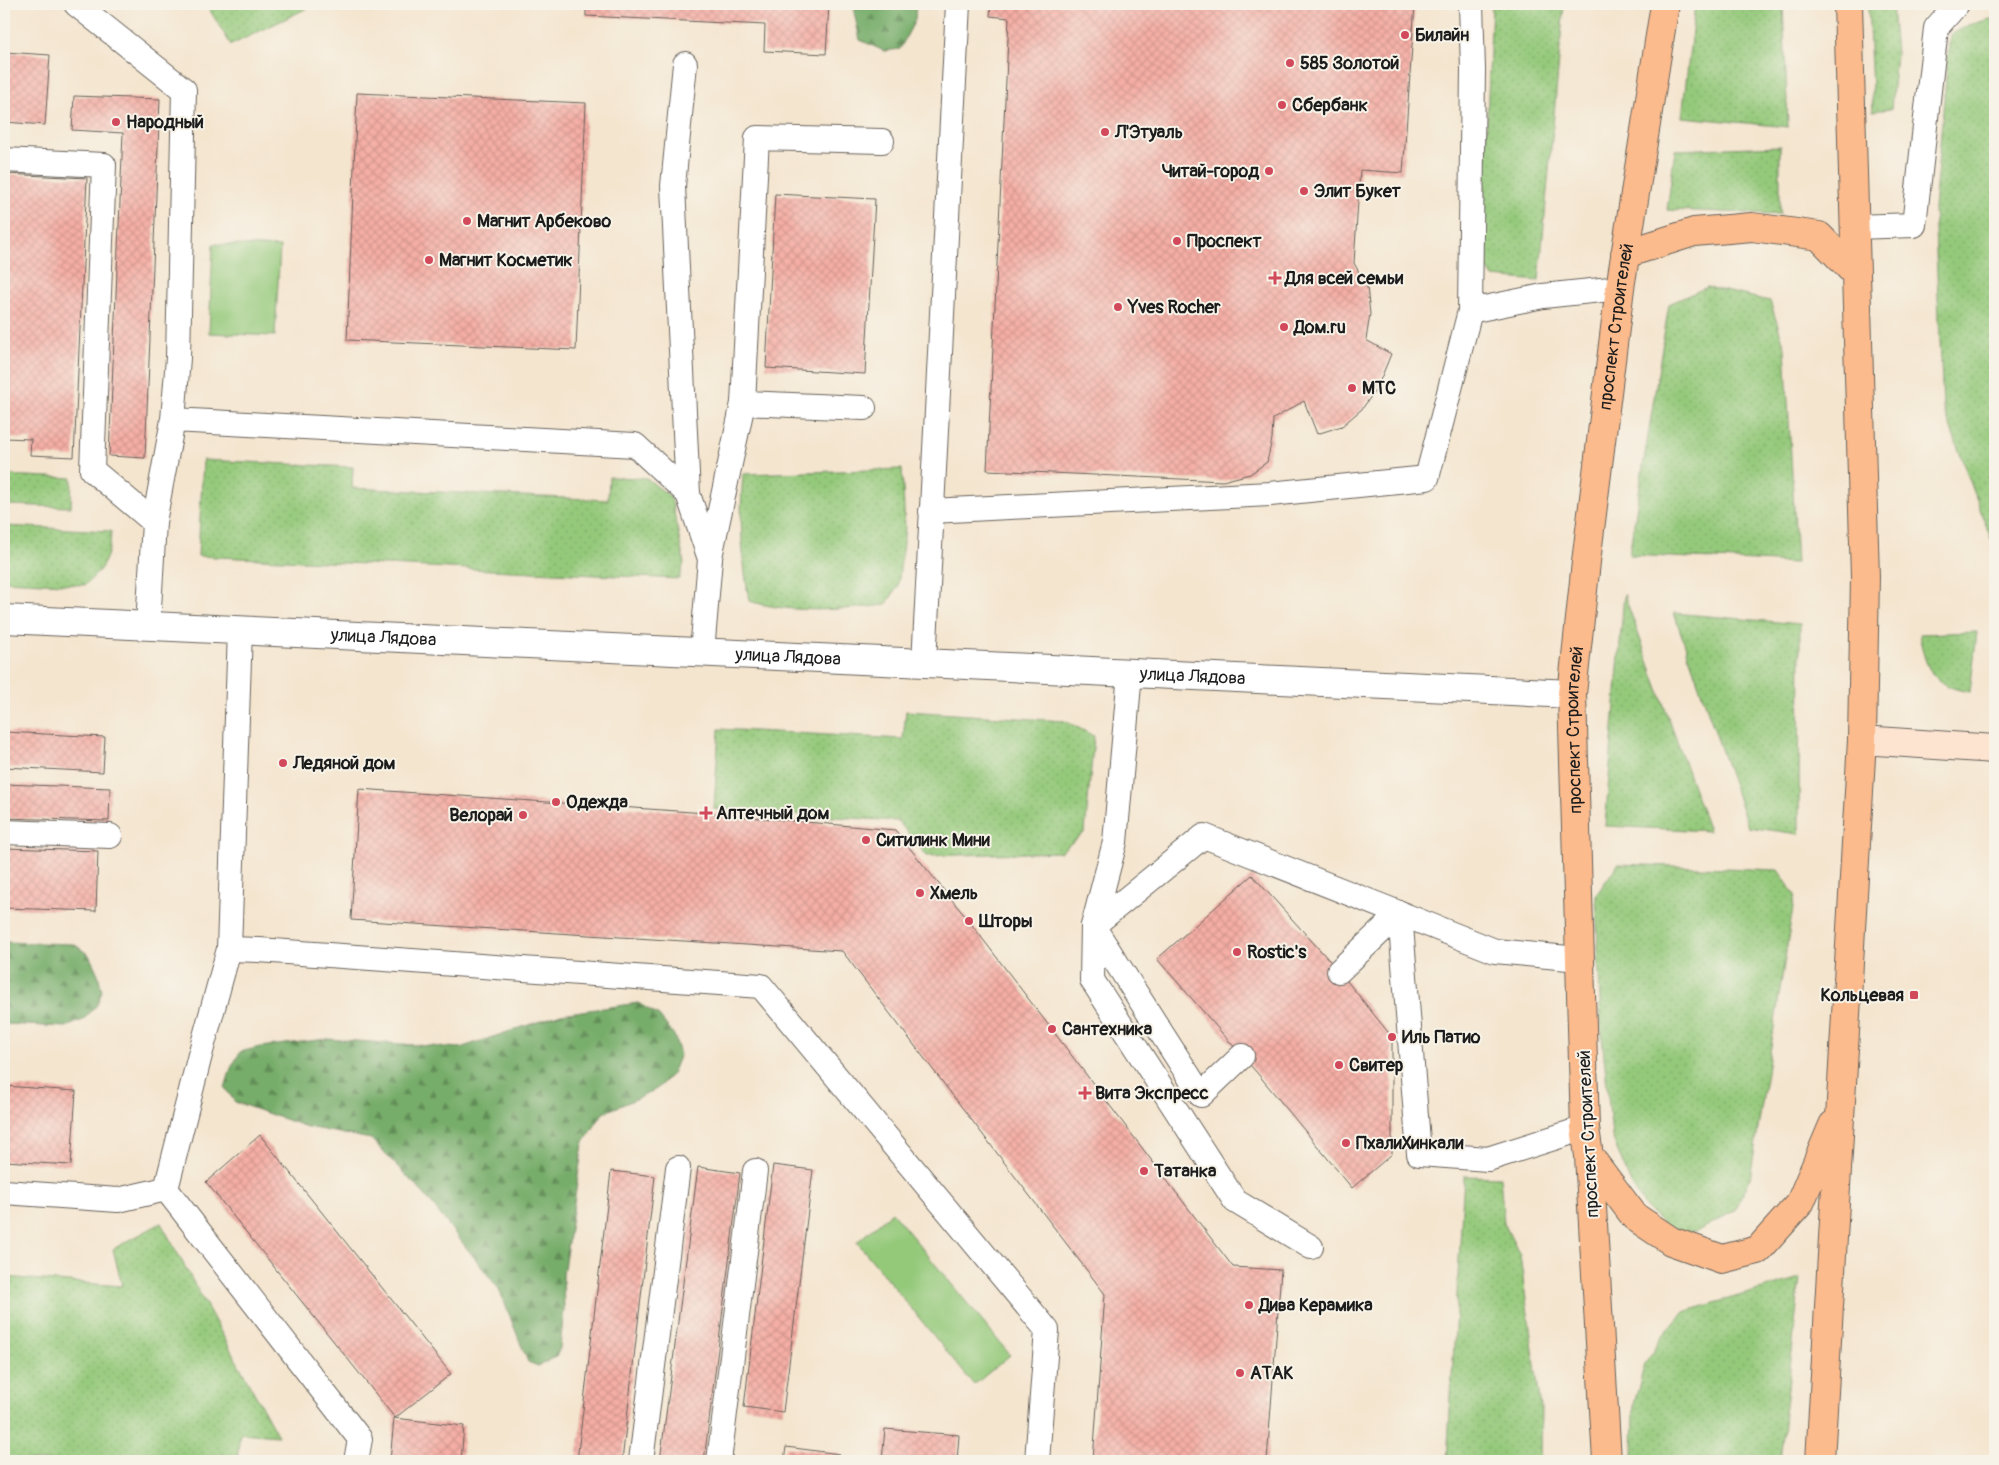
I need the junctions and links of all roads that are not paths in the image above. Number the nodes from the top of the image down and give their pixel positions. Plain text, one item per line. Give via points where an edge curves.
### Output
1 (76, 4) edge
2 (958, 4) edge
3 (1471, 4) edge
4 (1665, 4) edge
5 (1848, 4) edge
6 (1957, 4) edge
7 (685, 64) dead end
8 (882, 141) dead end
9 (4, 160) edge
10 (1854, 227) junction
11 (1625, 254) junction
12 (1856, 274) junction
13 (1620, 288) junction
14 (1470, 311) junction
15 (743, 403) junction
16 (864, 408) dead end
17 (173, 420) junction
18 (688, 494) junction
19 (931, 511) junction
20 (154, 522) junction
21 (710, 559) junction
22 (4, 619) edge
23 (148, 626) junction
24 (240, 630) junction
25 (702, 652) junction
26 (924, 663) junction
27 (1130, 673) junction
28 (1572, 694) junction
29 (1862, 740) junction
30 (1995, 749) edge
31 (4, 832) edge
32 (110, 836) dead end
33 (1400, 913) junction
34 (1093, 926) junction
35 (229, 949) junction
36 (1580, 959) junction
37 (1338, 971) dead end
38 (1242, 1056) dead end
39 (1842, 1106) junction
40 (1585, 1128) junction
41 (1589, 1156) junction
42 (678, 1168) dead end
43 (755, 1171) dead end
44 (166, 1189) junction
45 (4, 1192) edge
46 (1311, 1246) dead end
47 (356, 1461) edge
48 (641, 1461) edge
49 (719, 1461) edge
50 (1037, 1461) edge
51 (1607, 1461) edge
52 (1820, 1461) edge

1 - 17 lane via 184,90 178,358
2 - 19 lane
3 - 14 lane
4 - 11 main road, проспект Строителей
5 - 10 main road
6 - 10 lane via 1936,28 1914,224
7 - 18 lane via 673,186
8 - 15 lane via 757,138
9 - 20 lane via 104,165 92,470
10 - 12 main road
11 - 12 main road via 1694,232 1752,227 1819,236
11 - 13 main road, проспект Строителей
12 - 29 main road via 1865,577
13 - 14 lane via 1543,296
13 - 28 main road, проспект Строителей
14 - 19 lane via 1427,478 1270,494
15 - 16 lane
15 - 21 lane
17 - 18 lane via 635,445
17 - 20 lane
18 - 21 lane
19 - 26 lane
20 - 23 lane
21 - 25 lane
22 - 23 street, улица Лядова
23 - 24 street, улица Лядова
24 - 25 street, улица Лядова
24 - 35 lane
25 - 26 street, улица Лядова
26 - 27 street, улица Лядова
27 - 28 street, улица Лядова
27 - 34 lane via 1115,842
28 - 36 main road, проспект Строителей
29 - 30 street
29 - 39 main road
31 - 32 lane
33 - 34 lane via 1204,836
33 - 36 lane via 1494,951
33 - 37 lane
33 - 40 lane via 1419,1154 1488,1159
34 - 38 lane via 1201,1095
34 - 46 lane via 1092,980 1235,1200
35 - 44 lane
35 - 50 lane via 761,986 1047,1330
36 - 40 main road, проспект Строителей
39 - 41 main road via 1800,1203 1758,1250 1722,1260 1672,1241 1635,1218
39 - 52 main road
40 - 41 main road, проспект Строителей
41 - 51 main road, проспект Строителей
42 - 48 lane
43 - 49 lane
44 - 45 lane via 118,1200
44 - 47 lane via 360,1439

